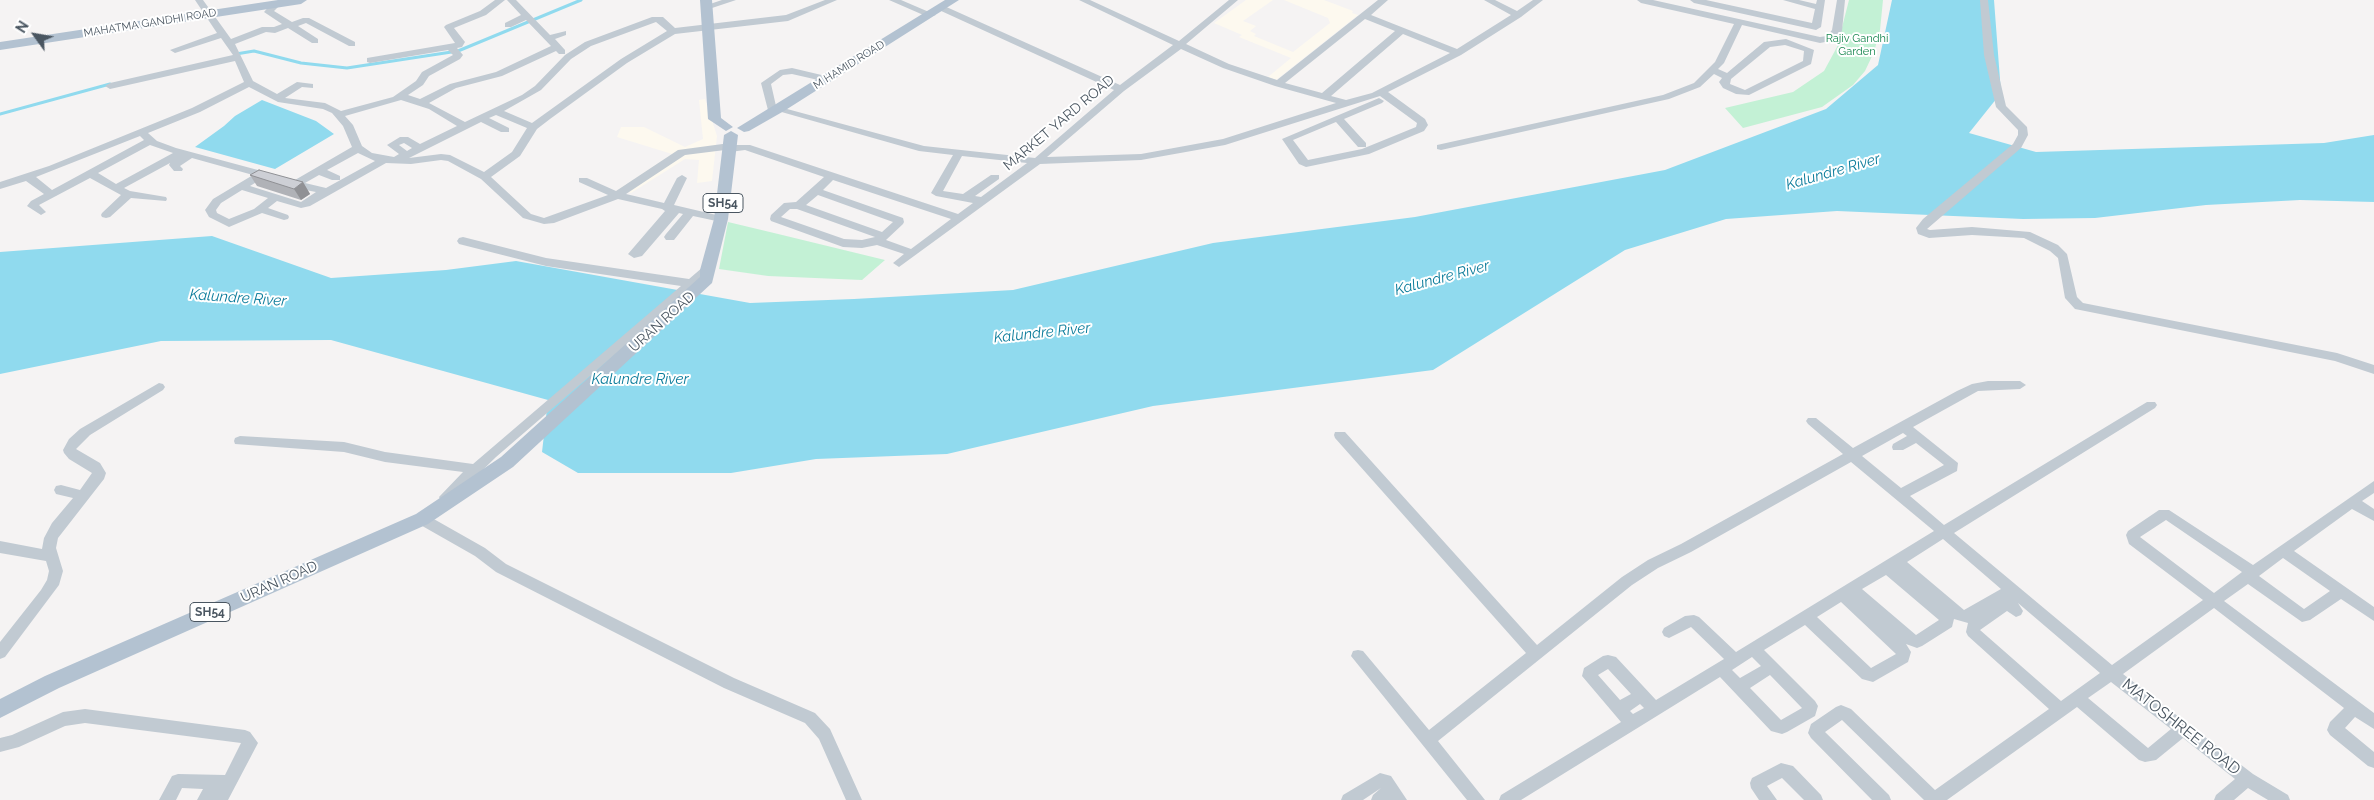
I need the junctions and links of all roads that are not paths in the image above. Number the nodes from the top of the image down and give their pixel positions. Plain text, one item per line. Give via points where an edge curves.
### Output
1 (199, 0) edge
2 (301, 0) edge
3 (501, 0) edge
4 (511, 0) edge
5 (732, 0) edge
6 (833, 0) edge
7 (893, 0) edge
8 (1084, 0) edge
9 (1234, 0) edge
10 (1384, 0) edge
11 (1488, 0) edge
12 (1539, 0) edge
13 (1641, 0) edge
14 (1694, 0) edge
15 (1787, 0) edge
16 (1840, 0) edge
17 (1984, 0) edge
18 (1098, 2) edge
19 (706, 3) edge
20 (945, 3) edge
21 (276, 4) junction
22 (1820, 4) edge
23 (207, 14) junction
24 (931, 14) junction
25 (1518, 15) junction
26 (1365, 16) junction
27 (528, 17) junction
28 (506, 22) dead end
29 (1738, 23) junction
30 (290, 25) junction
31 (708, 28) junction
32 (1402, 30) junction
33 (673, 31) junction
34 (563, 33) dead end
35 (548, 39) junction
36 (315, 41) dead end
37 (352, 44) dead end
38 (1180, 44) junction
39 (230, 45) junction
40 (0, 46) edge
41 (556, 47) junction
42 (175, 50) dead end
43 (193, 50) dead end
44 (454, 51) junction
45 (1458, 53) junction
46 (216, 54) dead end
47 (568, 57) junction
48 (370, 60) dead end
49 (1713, 70) junction
50 (1728, 77) junction
51 (827, 79) junction
52 (249, 83) junction
53 (1278, 84) junction
54 (110, 86) dead end
55 (310, 86) dead end
56 (1121, 89) junction
57 (400, 96) junction
58 (1382, 96) junction
59 (1323, 97) junction
60 (278, 98) junction
61 (421, 103) junction
62 (1346, 103) junction
63 (1372, 109) dead end
64 (776, 110) junction
65 (497, 112) junction
66 (340, 114) junction
67 (482, 119) junction
68 (1340, 121) junction
69 (466, 127) junction
70 (533, 127) junction
71 (504, 130) dead end
72 (141, 132) junction
73 (732, 137) junction
74 (150, 141) junction
75 (1362, 144) junction
76 (1441, 147) dead end
77 (358, 148) junction
78 (420, 149) junction
79 (959, 153) junction
80 (186, 154) junction
81 (407, 155) junction
82 (384, 160) junction
83 (395, 160) junction
84 (1037, 161) junction
85 (178, 169) dead end
86 (319, 171) junction
87 (91, 174) junction
88 (832, 176) junction
89 (28, 177) junction
90 (995, 177) dead end
91 (336, 178) dead end
92 (485, 178) junction
93 (682, 178) dead end
94 (583, 180) dead end
95 (257, 181) junction
96 (0, 186) edge
97 (294, 186) junction
98 (116, 188) junction
99 (816, 191) junction
100 (324, 192) junction
101 (51, 194) junction
102 (128, 195) junction
103 (617, 195) junction
104 (277, 197) junction
105 (966, 198) junction
106 (162, 199) dead end
107 (983, 201) junction
108 (798, 206) junction
109 (200, 207) dead end
110 (260, 209) junction
111 (672, 209) junction
112 (40, 212) dead end
113 (690, 212) junction
114 (106, 215) dead end
115 (284, 217) dead end
116 (960, 218) junction
117 (721, 219) junction
118 (670, 237) dead end
119 (880, 239) junction
120 (463, 241) dead end
121 (912, 253) junction
122 (899, 263) dead end
123 (692, 285) junction
124 (2374, 370) edge
125 (2020, 385) dead end
126 (159, 387) dead end
127 (2151, 405) dead end
128 (1812, 421) dead end
129 (1903, 426) junction
130 (1340, 435) dead end
131 (1917, 437) junction
132 (240, 441) dead end
133 (1898, 448) dead end
134 (499, 458) junction
135 (1835, 461) junction
136 (476, 469) junction
137 (2374, 486) edge
138 (61, 490) dead end
139 (1900, 495) junction
140 (83, 496) junction
141 (2353, 502) junction
142 (2374, 516) edge
143 (422, 519) junction
144 (1943, 532) junction
145 (0, 547) edge
146 (2284, 551) junction
147 (50, 556) junction
148 (1891, 564) junction
149 (2251, 574) junction
150 (2338, 590) junction
151 (1848, 592) junction
152 (2013, 600) junction
153 (2214, 600) junction
154 (2374, 615) edge
155 (1807, 617) junction
156 (1670, 632) dead end
157 (1754, 649) junction
158 (0, 653) edge
159 (1536, 654) junction
160 (1358, 656) dead end
161 (1728, 665) junction
162 (1771, 667) junction
163 (2112, 674) junction
164 (1738, 687) junction
165 (1642, 695) junction
166 (2077, 698) junction
167 (2355, 707) junction
168 (0, 709) edge
169 (1619, 710) junction
170 (1655, 710) junction
171 (2060, 710) junction
172 (2374, 722) edge
173 (1632, 724) junction
174 (2183, 729) junction
175 (1428, 740) junction
176 (0, 745) edge
177 (2374, 761) edge
178 (2247, 779) junction
179 (222, 782) junction
180 (1395, 795) edge
181 (167, 800) edge
182 (205, 800) edge
183 (220, 800) edge
184 (854, 800) edge
185 (1349, 800) edge
186 (1379, 800) edge
187 (1477, 800) edge
188 (1507, 800) edge
189 (1769, 800) edge
190 (1815, 800) edge
191 (1883, 800) edge
192 (1935, 800) edge
193 (2222, 800) edge
194 (2282, 800) edge

1 - 23 street
2 - 21 main road, MAHATMA GANDHI ROAD
3 - 44 street via 483,13 449,27 460,42
4 - 27 street
5 - 19 street
6 - 31 street via 788,18
7 - 24 street
8 - 18 street
9 - 38 street, MARKET YARD ROAD
10 - 26 street
11 - 25 street
12 - 25 street
13 - 29 street
14 - 22 street via 1816,27
15 - 22 street
16 - 29 street via 1837,31 1830,38 1811,39
17 - 124 street via 1989,55 1999,99 2001,106 2023,129 2022,140 1927,220 1921,228 1925,233 2018,234 2034,238 2054,248 2063,257 2071,298 2079,306 2337,357
18 - 38 street
19 - 31 main road
20 - 24 main road, M HAMID ROAD
20 - 56 street
21 - 23 main road, MAHATMA GANDHI ROAD
21 - 30 street via 269,12
23 - 39 street
23 - 40 main road, MAHATMA GANDHI ROAD
24 - 51 main road, M HAMID ROAD
25 - 45 street
26 - 32 street
26 - 53 street
27 - 28 street
27 - 35 street
29 - 49 street
30 - 36 street
30 - 37 street via 306,20
30 - 39 street via 266,29
31 - 33 street
31 - 73 main road via 715,119
32 - 45 street
32 - 59 street
33 - 47 street via 660,19 655,19 588,44
33 - 70 street via 624,61
34 - 35 street
35 - 41 street
38 - 53 street via 1226,66
38 - 56 street, MARKET YARD ROAD
39 - 42 street
39 - 43 street
39 - 46 street
39 - 52 street
39 - 54 street
41 - 47 street
41 - 61 street via 499,74 453,86
44 - 48 street
44 - 57 street via 425,74 420,83
45 - 58 street
47 - 65 street via 538,88
49 - 50 street
49 - 76 street via 1697,85 1666,97
50 - 50 street via 1724,82 1726,86 1746,93 1808,62 1810,50 1786,42 1767,44
51 - 64 main road, M HAMID ROAD
51 - 64 street via 792,71 780,73 766,83
52 - 60 street
52 - 72 street via 207,105
53 - 59 street
55 - 60 street via 300,84
56 - 84 street, MARKET YARD ROAD
57 - 61 street
57 - 66 street
58 - 58 street via 1421,121 1420,129 1365,152 1306,164 1287,140
58 - 62 street
58 - 75 street via 1407,120 1407,125 1404,129
59 - 62 street
60 - 66 street via 326,106
61 - 69 street
62 - 84 street via 1225,142 1141,156
63 - 68 street
64 - 73 main road, M HAMID ROAD
64 - 79 street via 924,149
65 - 67 street
65 - 70 street
66 - 77 street via 353,133
67 - 69 street
67 - 71 street
68 - 75 street
68 - 75 street via 1303,134 1297,142 1301,151 1310,158 1321,158
69 - 78 street
70 - 92 street via 516,154
72 - 74 street
72 - 89 street
73 - 88 street via 746,147
73 - 103 street via 682,152
73 - 117 main road, URAN ROAD / SH54
74 - 80 street
74 - 87 street
77 - 82 street
77 - 86 street
78 - 81 street
78 - 81 street via 404,139 392,145
79 - 84 street
79 - 105 street via 936,193
80 - 85 street via 174,165
80 - 95 street
80 - 98 street
81 - 83 street
82 - 83 street
82 - 100 street
83 - 92 street via 446,157
84 - 107 street, MARKET YARD ROAD
86 - 91 street
86 - 97 street
87 - 98 street
87 - 101 street
88 - 99 street
88 - 116 street
89 - 96 street
89 - 101 street
90 - 105 street
92 - 103 street via 527,216 544,221
93 - 111 street
94 - 103 street
95 - 97 street
95 - 104 street
95 - 109 street via 227,188
95 - 110 street via 216,201 210,210 213,215 229,222
97 - 100 street
98 - 102 street
99 - 108 street
99 - 119 street via 899,220
100 - 104 street via 301,205
101 - 112 street via 32,206
102 - 106 street
102 - 114 street
103 - 111 street
104 - 110 street
105 - 107 street
107 - 116 street, MARKET YARD ROAD
108 - 119 street
108 - 119 street via 788,206 775,219 844,243 862,244
110 - 115 street
111 - 113 street
113 - 117 street
113 - 118 street
116 - 121 street, MARKET YARD ROAD
117 - 123 main road, URAN ROAD / SH54 via 707,279
119 - 121 street
120 - 123 street via 546,262
121 - 122 street, MARKET YARD ROAD
123 - 134 main road, URAN ROAD / SH54
125 - 129 street via 1976,387
126 - 140 street via 74,442 69,450 99,473
127 - 144 street
128 - 135 street, MATOSHREE ROAD via 1828,434
129 - 131 street
129 - 135 street
130 - 159 street
131 - 133 street
131 - 139 street via 1952,467
132 - 136 street via 344,447 385,457
134 - 136 street, URAN ROAD / SH54
134 - 143 main road, URAN ROAD / SH54
135 - 139 street, MATOSHREE ROAD
135 - 159 street via 1653,564
136 - 143 street, URAN ROAD / SH54
137 - 141 street
138 - 140 street
139 - 144 street, MATOSHREE ROAD
140 - 147 street via 57,527 51,538
141 - 142 street
141 - 146 street
143 - 168 main road, URAN ROAD / SH54 via 52,682
143 - 184 street via 509,572 729,684 810,718 825,734
144 - 148 street
144 - 152 street, MATOSHREE ROAD
145 - 147 street
146 - 149 street
146 - 150 street
147 - 158 street via 56,572 54,581
148 - 151 street
148 - 151 street via 1947,618 1947,622 1917,642
148 - 152 street via 1960,616 1967,617
149 - 150 street via 2300,614
149 - 153 street
149 - 153 street via 2170,515 2164,514 2133,535 2134,540
150 - 154 street
151 - 155 street
151 - 155 street via 1904,652 1903,657 1873,675 1867,674
152 - 163 street, MATOSHREE ROAD
152 - 171 street via 1973,627 1973,632
153 - 163 street
153 - 167 street
155 - 157 street
156 - 161 street via 1690,620 1694,621
157 - 161 street
157 - 162 street
159 - 175 street
160 - 175 street
161 - 164 street
161 - 170 street
162 - 164 street
162 - 164 street via 1810,706 1810,711 1782,727 1776,726
163 - 166 street
163 - 174 street, MATOSHREE ROAD
165 - 169 street
165 - 169 street via 1611,662 1589,673
165 - 170 street
166 - 171 street
166 - 174 street via 2145,755 2150,755
167 - 172 street
167 - 177 street via 2335,728
169 - 173 street
170 - 173 street
171 - 192 street
173 - 188 street
174 - 178 street, MATOSHREE ROAD
175 - 187 street
176 - 179 street via 63,720 85,716 246,736 250,743
178 - 193 street, MATOSHREE ROAD
178 - 194 street
179 - 181 street via 178,781
179 - 182 street
179 - 183 street
180 - 185 street via 1385,781 1380,780
180 - 186 street
189 - 190 street via 1758,783 1781,770 1787,771
191 - 192 street via 1816,733 1816,729 1841,712 1846,714

